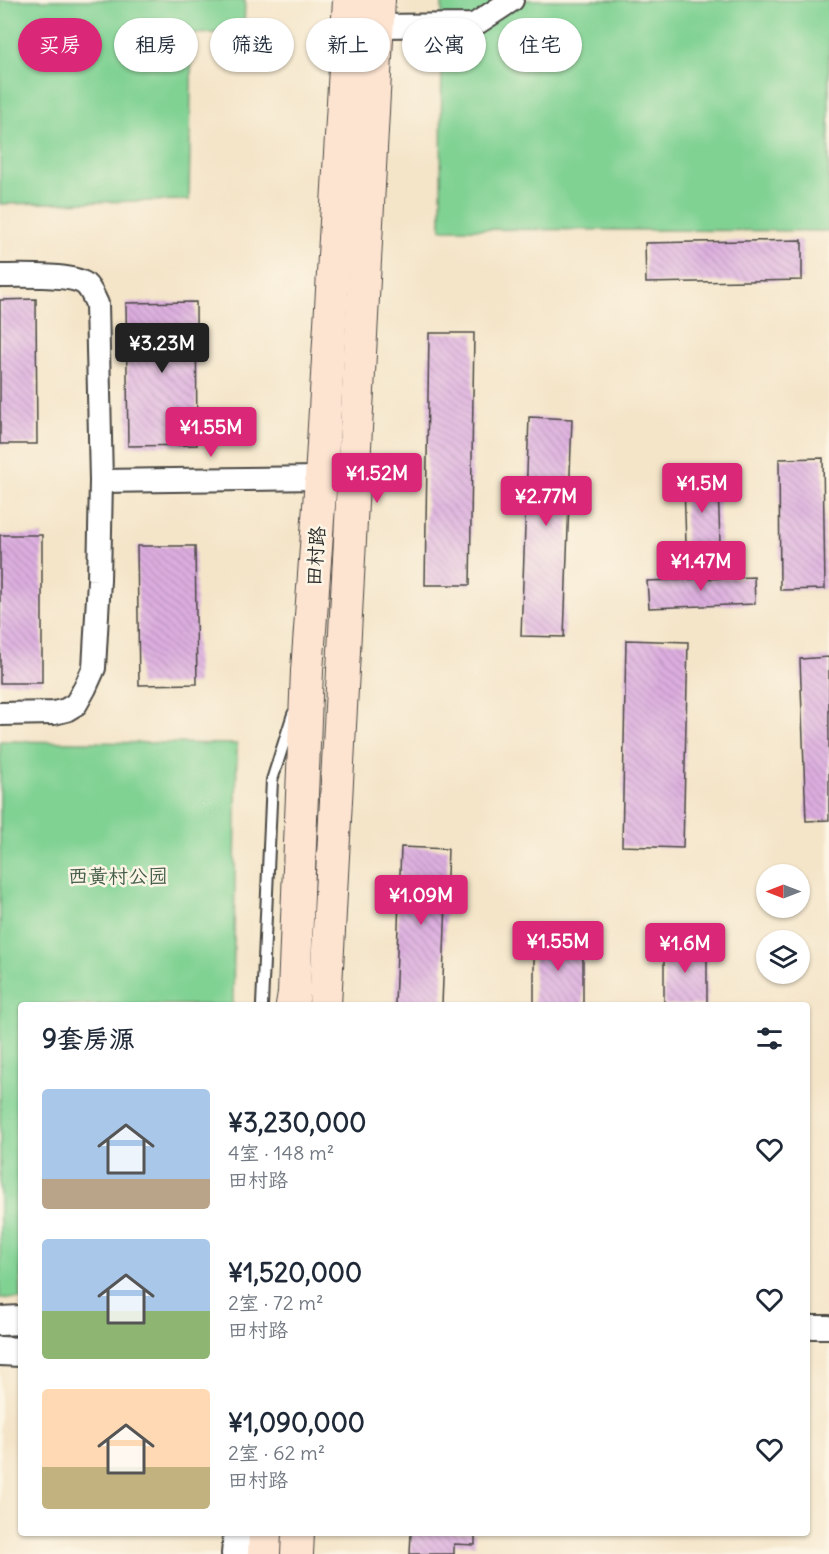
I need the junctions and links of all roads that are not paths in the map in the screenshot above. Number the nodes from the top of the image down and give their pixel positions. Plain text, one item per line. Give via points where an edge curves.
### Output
1 (349, 0) edge
2 (512, 0) edge
3 (379, 13) edge
4 (0, 276) edge
5 (321, 478) junction
6 (101, 481) junction
7 (307, 671) junction
8 (0, 714) edge
9 (262, 1002) edge
10 (292, 1002) edge
11 (325, 1002) edge
12 (18, 1320) edge
13 (0, 1321) edge
14 (810, 1327) edge
15 (829, 1327) edge
16 (0, 1351) edge
17 (18, 1352) edge
18 (238, 1536) edge
19 (265, 1536) edge
20 (298, 1536) edge
21 (236, 1554) edge
22 (264, 1554) edge
23 (297, 1554) edge

1 - 5 main road, 田村路
2 - 3 street via 474,25
3 - 11 main road, 田村路
4 - 6 street via 54,276 84,283 91,291 97,304
5 - 6 street
5 - 7 main road, 田村路
6 - 8 street via 94,669 76,704 66,710
7 - 9 lane via 272,780
7 - 10 main road, 田村路
12 - 13 street
14 - 15 street
16 - 17 street
18 - 21 street
19 - 22 main road
20 - 23 main road

